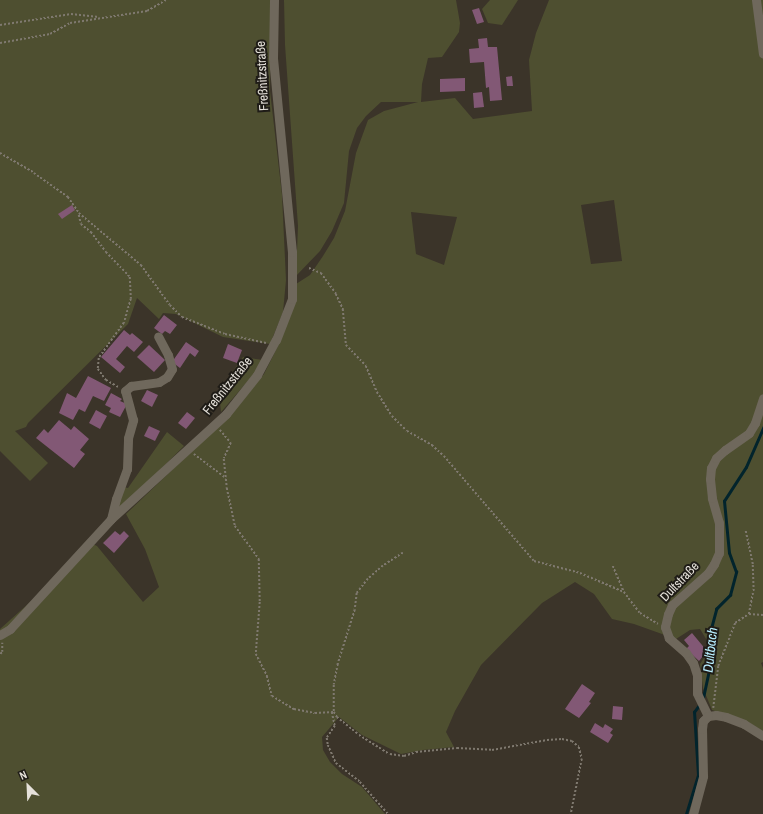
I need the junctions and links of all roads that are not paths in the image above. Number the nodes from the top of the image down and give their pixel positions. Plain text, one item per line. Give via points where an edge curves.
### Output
1 (274, 0) edge
2 (756, 0) edge
3 (763, 54) edge
4 (158, 336) dead end
5 (763, 398) edge
6 (111, 519) junction
7 (1, 635) edge
8 (708, 716) junction
9 (763, 736) edge
10 (693, 814) edge

1 - 6 street, Freßnitzstraße via 273,58 292,252 292,299 257,375 226,414
2 - 3 street
4 - 6 street via 172,369 167,377 159,382 131,386 125,391 133,420 128,438 127,469
5 - 8 street, Dultstraße via 755,423 749,432 716,458 711,468 712,498 719,523 719,553 708,573 672,605 665,627 669,638 693,663 697,675 697,693
6 - 7 street, Freßnitzstraße via 10,629
8 - 9 street via 726,717
8 - 10 street via 703,721 703,776

